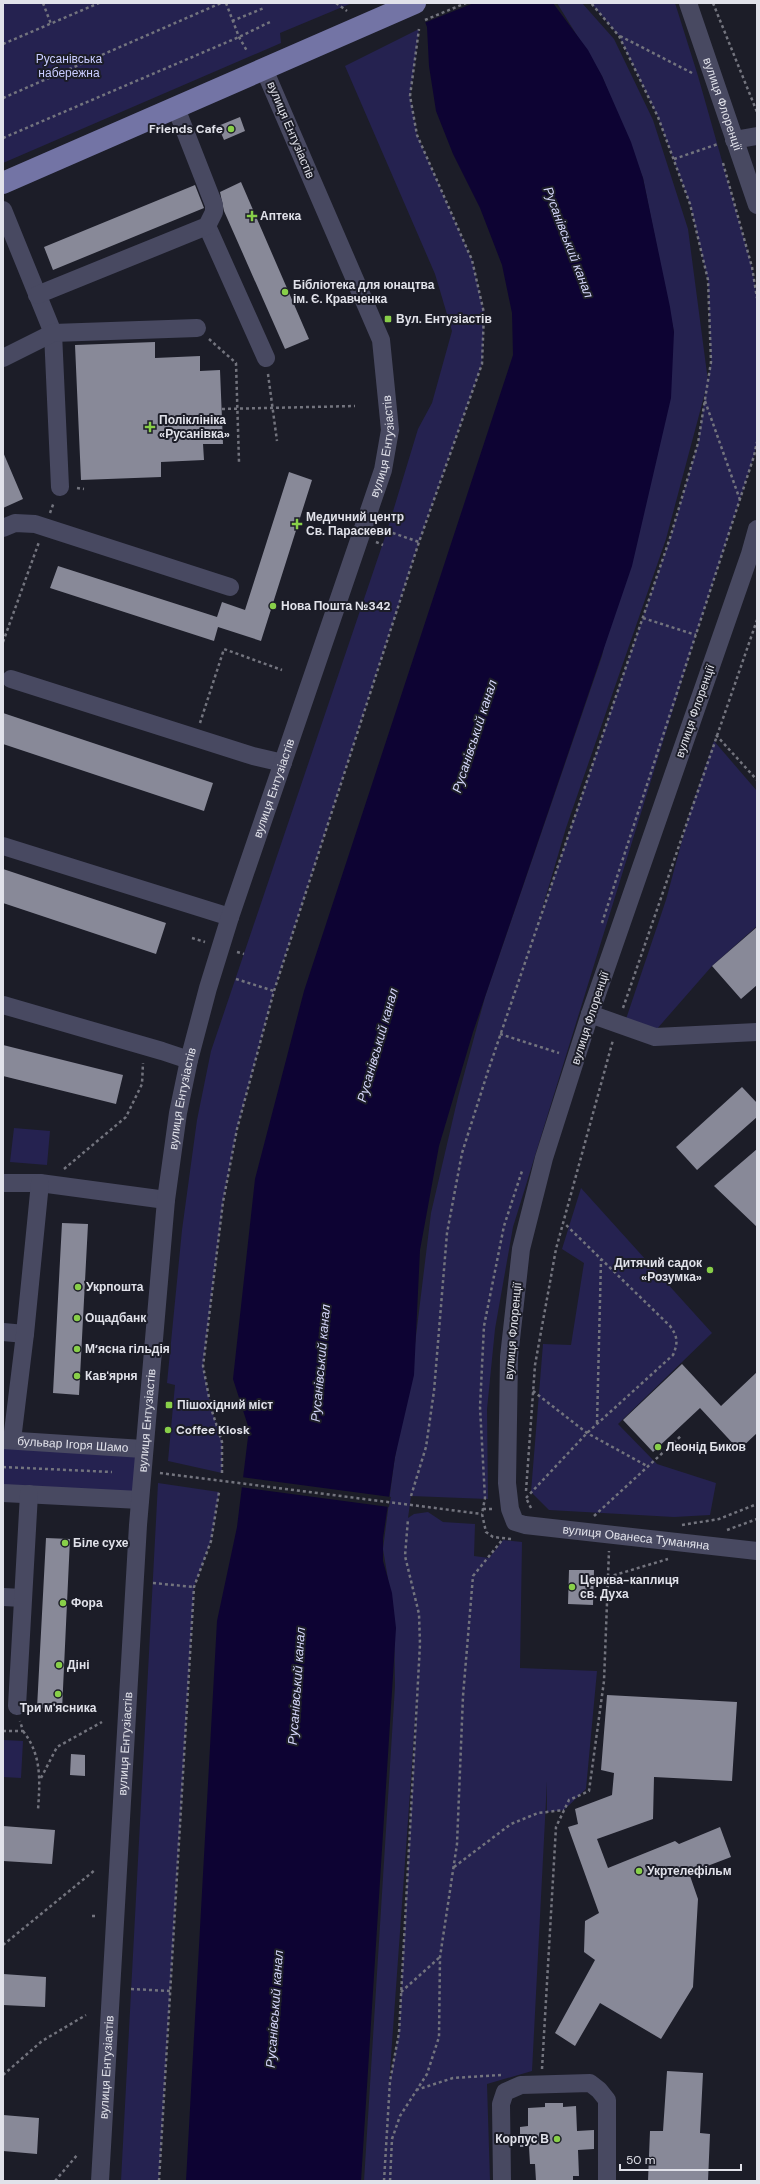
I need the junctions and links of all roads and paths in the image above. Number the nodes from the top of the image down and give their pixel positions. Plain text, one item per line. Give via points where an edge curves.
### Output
1 (43, 3) edge
2 (99, 3) edge
3 (221, 3) edge
4 (226, 3) edge
5 (336, 3) edge
6 (466, 3) edge
7 (591, 3) edge
8 (688, 3) edge
9 (714, 3) edge
10 (264, 8) dead end
11 (347, 10) dead end
12 (420, 12) edge
13 (232, 21) junction
14 (272, 21) dead end
15 (51, 24) junction
16 (419, 29) dead end
17 (619, 36) junction
18 (239, 37) junction
19 (3, 44) edge
20 (247, 51) dead end
21 (264, 69) junction
22 (698, 76) dead end
23 (3, 98) edge
24 (176, 108) junction
25 (757, 112) edge
26 (757, 136) edge
27 (3, 138) edge
28 (726, 142) junction
29 (674, 159) junction
30 (3, 183) edge
31 (757, 205) edge
32 (3, 210) edge
33 (207, 226) junction
34 (37, 295) junction
35 (197, 328) joint
36 (52, 334) junction
37 (3, 358) edge
38 (266, 358) joint
39 (705, 400) junction
40 (355, 406) dead end
41 (272, 407) junction
42 (222, 410) dead end
43 (239, 410) junction
44 (277, 441) dead end
45 (239, 462) dead end
46 (60, 487) dead end
47 (740, 501) dead end
48 (45, 526) junction
49 (3, 528) edge
50 (757, 529) edge
51 (388, 531) dead end
52 (419, 542) junction
53 (754, 556) edge
54 (230, 587) dead end
55 (643, 618) junction
56 (757, 620) edge
57 (696, 635) dead end
58 (3, 642) edge
59 (282, 670) dead end
60 (11, 679) dead end
61 (716, 734) junction
62 (195, 738) junction
63 (283, 763) junction
64 (757, 780) edge
65 (3, 846) edge
66 (230, 917) junction
67 (236, 979) dead end
68 (274, 991) junction
69 (3, 1005) edge
70 (590, 1014) junction
71 (617, 1025) junction
72 (757, 1032) edge
73 (500, 1034) junction
74 (144, 1046) junction
75 (559, 1053) dead end
76 (189, 1060) junction
77 (3, 1183) edge
78 (40, 1183) junction
79 (166, 1200) junction
80 (564, 1223) junction
81 (601, 1260) junction
82 (3, 1332) edge
83 (25, 1334) junction
84 (533, 1391) junction
85 (597, 1424) junction
86 (587, 1433) junction
87 (682, 1436) dead end
88 (8, 1440) edge
89 (143, 1449) junction
90 (647, 1466) junction
91 (3, 1467) edge
92 (112, 1472) dead end
93 (160, 1473) dead end
94 (222, 1473) dead end
95 (220, 1492) dead end
96 (3, 1493) edge
97 (29, 1494) junction
98 (411, 1496) dead end
99 (526, 1498) junction
100 (140, 1500) junction
101 (757, 1504) edge
102 (482, 1514) dead end
103 (536, 1515) dead end
104 (592, 1518) dead end
105 (408, 1519) dead end
106 (757, 1519) edge
107 (515, 1522) junction
108 (680, 1525) dead end
109 (724, 1531) dead end
110 (609, 1550) dead end
111 (757, 1551) edge
112 (671, 1558) dead end
113 (608, 1577) junction
114 (153, 1583) dead end
115 (194, 1587) junction
116 (3, 1597) edge
117 (23, 1598) junction
118 (11, 1658) edge
119 (17, 1706) dead end
120 (102, 1722) dead end
121 (22, 1731) dead end
122 (41, 1778) junction
123 (38, 1810) dead end
124 (564, 1810) junction
125 (454, 1868) junction
126 (95, 1870) dead end
127 (3, 1945) edge
128 (440, 1957) junction
129 (131, 1989) dead end
130 (170, 1991) junction
131 (401, 1992) junction
132 (86, 2016) dead end
133 (3, 2075) edge
134 (540, 2084) junction
135 (521, 2085) junction
136 (416, 2090) junction
137 (78, 2154) dead end
138 (56, 2181) edge
139 (100, 2181) edge
140 (159, 2181) edge
141 (384, 2181) edge
142 (390, 2181) edge
143 (502, 2181) edge
144 (607, 2181) edge

1 - 15 path
2 - 15 path
3 - 23 path
4 - 13 path
5 - 11 path
6 - 12 path
7 - 17 path
8 - 28 street, вулиця Флоренції
9 - 25 path
10 - 13 path
12 - 21 main road via 389,14
13 - 18 path
14 - 18 path
15 - 19 path
16 - 52 path via 410,96 417,135 472,260 484,313 482,364
17 - 22 path
17 - 29 path via 658,117
18 - 20 path
18 - 27 path
21 - 24 main road
21 - 63 street, вулиця Ентузіастів via 381,340 390,430 383,470
24 - 30 main road
24 - 33 street via 214,205 214,212
26 - 28 street
28 - 29 path
28 - 31 street, вулиця Флоренції
29 - 39 path via 690,204 708,280 711,362
32 - 34 street
33 - 34 street
33 - 38 street
34 - 36 street
35 - 36 street
35 - 43 path via 236,363
36 - 37 street
36 - 46 street
38 - 41 path
39 - 47 path
39 - 55 path via 693,458 672,535
40 - 41 path
41 - 43 path
41 - 44 path
42 - 43 path
43 - 45 path
48 - 49 street via 15,523
48 - 54 street
48 - 58 path
50 - 53 street, вулиця Флоренції
51 - 52 path
52 - 68 path
53 - 70 street, вулиця Флоренції
55 - 57 path
55 - 73 path
56 - 61 path
59 - 62 path via 224,649
60 - 62 street
61 - 64 path
61 - 71 path
62 - 63 street
63 - 66 street, вулиця Ентузіастів
65 - 66 street
66 - 76 street, вулиця Ентузіастів
67 - 68 path
68 - 94 path via 237,1129 223,1202 203,1366 211,1408 222,1442
69 - 74 street
70 - 71 street
70 - 107 street, вулиця Флоренції via 544,1158 521,1249 509,1357 507,1483 510,1509
71 - 72 street via 655,1037
71 - 80 path
73 - 75 path
73 - 98 path via 462,1153 447,1233 434,1391 426,1447
74 - 76 street
74 - 78 path via 142,1084 126,1117 57,1174
76 - 79 street, вулиця Ентузіастів via 178,1113
77 - 78 street
78 - 79 street
78 - 83 street
79 - 89 street, вулиця Ентузіастів
80 - 81 path
80 - 84 path via 556,1249 535,1364
81 - 85 path
81 - 85 path via 670,1326 676,1334 678,1344 673,1355
82 - 83 street
83 - 88 street
84 - 86 path
84 - 99 path
85 - 86 path
86 - 90 path
86 - 99 path
87 - 90 path
88 - 89 street, бульвар Ігоря Шамо
89 - 100 street, вулиця Ентузіастів
90 - 104 path
91 - 92 path
93 - 102 path
95 - 115 path via 211,1541
96 - 97 street
97 - 100 street
97 - 117 street
99 - 103 path
100 - 139 street, вулиця Ентузіастів
101 - 108 path via 719,1519
105 - 131 path via 405,1556 419,1614 420,1644
106 - 109 path
107 - 111 street, вулиця Ованеса Туманяна via 538,1528
107 - 125 path via 473,1576 463,1696
110 - 113 path
112 - 113 path
113 - 124 path via 604,1681 589,1791 569,1800
114 - 115 path
115 - 130 path
116 - 117 street
117 - 118 street
118 - 119 street
120 - 122 path via 57,1747
121 - 122 path via 31,1741
122 - 123 path
124 - 125 path via 538,1813 511,1824
124 - 134 path via 556,1826 545,2041
125 - 128 path
126 - 127 path
128 - 131 path
128 - 136 path via 439,2037 426,2074
129 - 130 path
130 - 140 path
131 - 141 path via 399,2033 390,2082
132 - 133 path via 42,2041
134 - 135 street
134 - 144 street via 590,2083 600,2090 606,2100
135 - 136 path via 508,2074 453,2078
135 - 143 street via 505,2092 501,2104
136 - 142 path via 400,2116 392,2139
137 - 138 path

